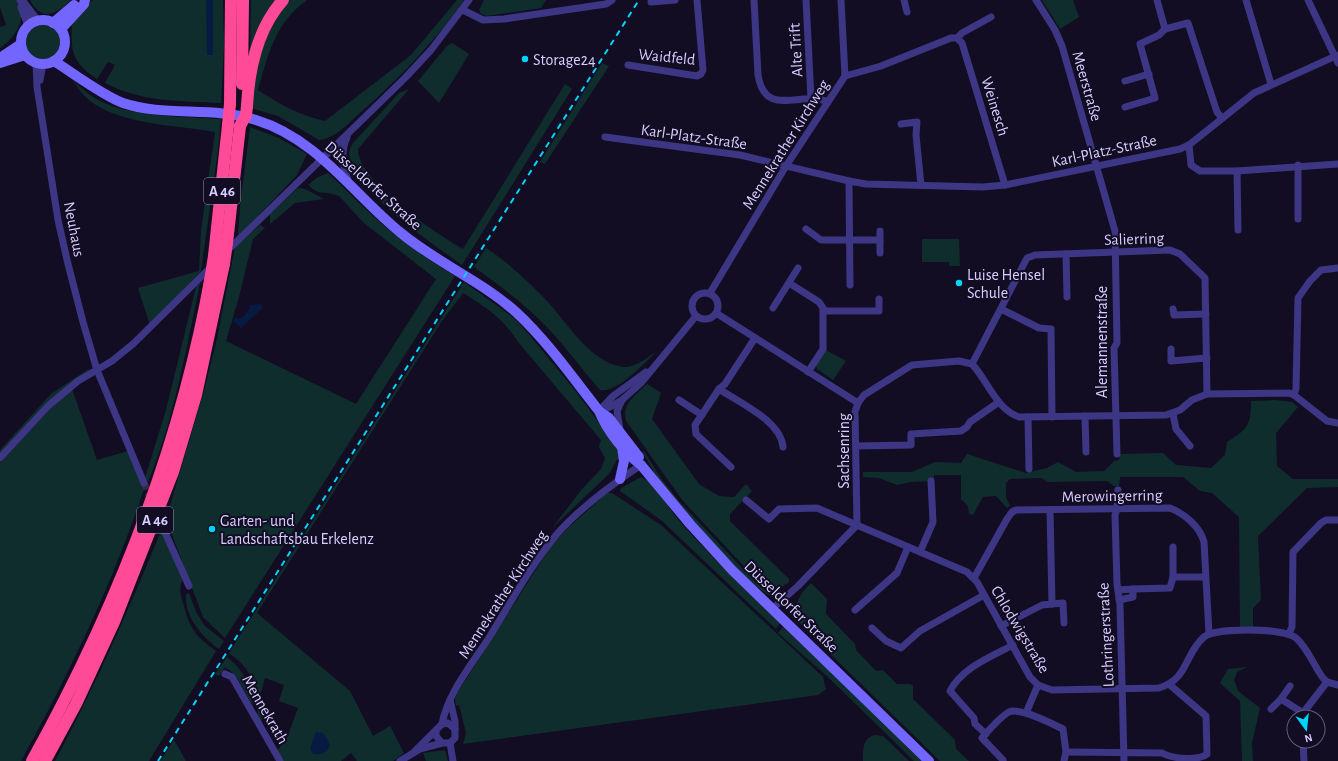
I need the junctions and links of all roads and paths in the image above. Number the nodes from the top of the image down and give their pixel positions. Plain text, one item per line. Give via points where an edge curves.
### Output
1 (20, 0) edge
2 (81, 0) edge
3 (85, 0) edge
4 (231, 0) edge
5 (243, 0) edge
6 (283, 0) edge
7 (470, 0) edge
8 (612, 0) edge
9 (675, 0) edge
10 (697, 0) edge
11 (754, 0) edge
12 (806, 0) edge
13 (841, 0) edge
14 (904, 0) edge
15 (1036, 0) edge
16 (1157, 0) edge
17 (1246, 0) edge
18 (1308, 0) edge
19 (651, 2) dead end
20 (589, 3) edge
21 (463, 10) junction
22 (907, 12) dead end
23 (991, 17) dead end
24 (33, 23) junction
25 (57, 26) junction
26 (1165, 29) junction
27 (957, 38) junction
28 (21, 44) junction
29 (62, 52) junction
30 (25, 55) junction
31 (1336, 55) edge
32 (0, 58) edge
33 (54, 61) junction
34 (0, 63) edge
35 (39, 63) junction
36 (1338, 63) edge
37 (628, 65) dead end
38 (1149, 74) junction
39 (78, 76) junction
40 (845, 76) junction
41 (1125, 81) dead end
42 (1271, 84) junction
43 (811, 99) junction
44 (828, 102) junction
45 (239, 105) junction
46 (1125, 107) dead end
47 (1222, 118) junction
48 (901, 124) dead end
49 (234, 126) junction
50 (348, 135) junction
51 (605, 137) dead end
52 (1189, 145) junction
53 (323, 158) junction
54 (1338, 164) edge
55 (786, 166) junction
56 (1097, 166) junction
57 (1298, 166) junction
58 (1237, 171) junction
59 (849, 181) junction
60 (349, 183) junction
61 (921, 185) junction
62 (1005, 185) junction
63 (1298, 219) dead end
64 (806, 229) dead end
65 (1238, 230) dead end
66 (880, 231) dead end
67 (1115, 231) joint
68 (850, 240) junction
69 (880, 240) junction
70 (880, 253) dead end
71 (1115, 253) junction
72 (1066, 254) junction
73 (798, 268) dead end
74 (1338, 268) edge
75 (789, 283) junction
76 (850, 285) dead end
77 (710, 293) junction
78 (1067, 297) dead end
79 (879, 299) dead end
80 (773, 308) dead end
81 (1173, 308) dead end
82 (1001, 309) junction
83 (823, 311) junction
84 (716, 313) junction
85 (1206, 314) junction
86 (696, 316) junction
87 (755, 338) junction
88 (1171, 349) dead end
89 (1207, 358) junction
90 (972, 364) junction
91 (654, 366) junction
92 (97, 370) junction
93 (808, 372) junction
94 (719, 389) junction
95 (1207, 394) junction
96 (1294, 395) junction
97 (622, 400) junction
98 (679, 400) dead end
99 (999, 402) junction
100 (858, 403) junction
101 (599, 411) junction
102 (702, 414) junction
103 (1173, 414) junction
104 (1085, 416) junction
105 (1116, 416) junction
106 (1052, 417) junction
107 (1028, 418) junction
108 (1338, 423) edge
109 (620, 431) junction
110 (621, 445) junction
111 (856, 446) junction
112 (1190, 446) dead end
113 (783, 448) dead end
114 (1086, 452) dead end
115 (1117, 454) dead end
116 (0, 458) edge
117 (641, 465) junction
118 (731, 467) dead end
119 (1029, 469) dead end
120 (620, 479) junction
121 (931, 481) dead end
122 (144, 483) tunnel mouth
123 (1118, 490) dead end
124 (746, 500) dead end
125 (1117, 509) junction
126 (1050, 510) junction
127 (1338, 520) edge
128 (857, 525) junction
129 (163, 528) dead end
130 (1173, 546) dead end
131 (908, 547) junction
132 (920, 552) junction
133 (1173, 577) junction
134 (1205, 577) junction
135 (974, 578) junction
136 (189, 586) dead end
137 (1118, 590) junction
138 (1133, 590) junction
139 (984, 594) junction
140 (1119, 600) junction
141 (1052, 604) junction
142 (772, 609) junction
143 (855, 610) dead end
144 (1064, 623) dead end
145 (1001, 626) junction
146 (872, 628) dead end
147 (1289, 633) junction
148 (1209, 634) junction
149 (1013, 646) junction
150 (225, 674) dead end
151 (1327, 682) junction
152 (1038, 685) junction
153 (1170, 685) junction
154 (1338, 685) edge
155 (1290, 686) dead end
156 (1122, 689) junction
157 (1282, 699) junction
158 (450, 700) junction
159 (1271, 709) dead end
160 (1295, 709) edge
161 (1307, 709) edge
162 (1026, 713) junction
163 (442, 724) junction
164 (455, 729) junction
165 (436, 731) junction
166 (986, 734) junction
167 (446, 743) junction
168 (1303, 749) edge
169 (1066, 752) junction
170 (1123, 752) junction
171 (413, 753) junction
172 (1003, 760) edge
173 (32, 761) edge
174 (45, 761) edge
175 (280, 761) edge
176 (400, 761) edge
177 (452, 761) edge
178 (929, 761) edge
179 (1064, 761) edge
180 (1124, 761) edge
181 (1304, 761) edge

1 - 24 street
2 - 25 main road
3 - 25 main road via 84,4
4 - 45 highway, A 46
5 - 45 highway, A 46
6 - 45 highway via 270,17 258,42 248,84
7 - 21 street
8 - 20 street via 606,4
9 - 19 street
10 - 37 street, Waidfeld via 703,70 701,74 697,76
11 - 43 street via 760,86 774,101
12 - 43 street, Alte Trift
13 - 40 street, Mennekrather Kirchweg
14 - 22 street
15 - 56 street, Meerstraße via 1062,46
16 - 26 street
17 - 42 street
18 - 31 street
20 - 21 street via 504,19 484,20
21 - 50 street via 405,78
23 - 27 street
24 - 25 main road via 45,20
24 - 28 main road via 24,30
25 - 29 main road via 65,40
26 - 38 street via 1159,35 1140,44
26 - 47 street via 1188,23 1217,112
27 - 40 street via 951,38 881,66
27 - 62 street, Weinesch via 962,44
28 - 30 main road
28 - 32 main road
29 - 33 main road
29 - 39 main road, Düsseldorfer Straße
30 - 34 main road
30 - 35 main road
31 - 36 street
31 - 42 street, Karl-Platz-Straße
33 - 35 main road
33 - 39 main road, Düsseldorfer Straße
35 - 92 street, Neuhaus via 38,92 57,213
38 - 41 street
38 - 46 street via 1155,98
39 - 53 main road, Düsseldorfer Straße via 122,103 151,109 219,112 257,120 287,133
40 - 44 street, Mennekrather Kirchweg
42 - 47 street, Karl-Platz-Straße via 1254,93
43 - 44 street
44 - 55 street, Mennekrather Kirchweg
45 - 49 highway, A 46, bridge
45 - 49 highway, bridge via 246,115
47 - 52 street, Karl-Platz-Straße
48 - 61 street via 917,122
49 - 173 highway, A 46, bridge via 214,256 178,421 140,530 101,622 58,715
49 - 174 highway, A 46, bridge via 227,243 196,395 173,472 114,622 76,704
50 - 53 street
50 - 60 street via 342,152
51 - 55 street, Karl-Platz-Straße via 740,155
52 - 56 street, Karl-Platz-Straße
52 - 58 street via 1191,165 1200,171
53 - 60 main road, Düsseldorfer Straße
53 - 92 street via 133,344
54 - 57 street
55 - 59 street, Karl-Platz-Straße
55 - 77 street, Mennekrather Kirchweg
56 - 62 street, Karl-Platz-Straße
56 - 67 street, Meerstraße
57 - 58 street
57 - 63 street
58 - 65 street
59 - 61 street, Karl-Platz-Straße via 866,184
59 - 68 street
60 - 101 main road, Düsseldorfer Straße via 402,234 516,312 546,343
61 - 62 street, Karl-Platz-Straße
64 - 68 street via 821,240
66 - 69 street
67 - 71 street, Alemannenstraße
68 - 69 street
68 - 76 street
69 - 70 street
71 - 72 street, Salierring
71 - 85 street, Salierring via 1170,250 1180,254 1205,278
71 - 105 street, Alemannenstraße
72 - 78 street
72 - 82 street, Salierring via 1035,255 1027,258
73 - 75 street
74 - 96 street via 1321,270 1310,280 1298,298
75 - 80 street
75 - 83 street via 819,302
77 - 84 street via 717,300
77 - 86 street via 698,294 692,300 692,309
79 - 83 street via 879,311
81 - 85 street via 1174,315
82 - 90 street, Salierring
82 - 106 street via 1039,328 1051,330
83 - 93 street via 823,349
84 - 86 street via 709,318
84 - 87 street, Sachsenring
85 - 89 street, Salierring
86 - 91 street
87 - 93 street, Sachsenring
87 - 94 street via 725,384
88 - 89 street via 1171,361
89 - 95 street, Salierring
90 - 99 street
90 - 100 street via 959,361 912,365 864,395
91 - 97 street via 641,383
91 - 101 street via 613,396
92 - 116 street via 78,380 48,406
92 - 122 street, Neuhaus
93 - 100 street, Sachsenring
94 - 102 street
94 - 113 street via 773,424 783,440
95 - 96 street
95 - 103 street via 1192,400
96 - 108 street via 1327,421
97 - 101 street
97 - 109 street via 617,411
98 - 102 street
99 - 107 street via 1011,414
99 - 111 street via 961,431 911,434 911,445
100 - 111 street, Sachsenring via 855,412
101 - 109 main road, Düsseldorfer Straße
101 - 110 main road, Düsseldorfer Straße via 604,423
102 - 118 street via 695,425 696,434
103 - 105 street
103 - 112 street via 1176,429
104 - 105 street
104 - 106 street
104 - 114 street
105 - 115 street, Alemannenstraße
106 - 107 street
107 - 119 street
109 - 117 main road, Düsseldorfer Straße via 637,454
110 - 117 main road, Düsseldorfer Straße
110 - 120 main road via 624,461
111 - 128 street, Sachsenring
117 - 120 street, Mennekrather Kirchweg
117 - 142 main road, Düsseldorfer Straße via 690,524
120 - 158 street, Mennekrather Kirchweg via 558,533
121 - 132 street via 933,522
123 - 125 street
124 - 128 street, Chlodwigstraße via 769,519 779,509 817,508
125 - 126 street, Merowingerring
125 - 134 street, Merowingerring via 1170,508 1184,516 1202,535
125 - 137 street, Lothringerstraße via 1115,515
126 - 135 street, Merowingerring via 1012,512
126 - 141 street
127 - 147 street via 1320,523 1293,552 1292,627
128 - 131 street, Chlodwigstraße
128 - 142 street
129 - 136 street
130 - 133 street
131 - 132 street, Chlodwigstraße
131 - 143 street via 896,573
132 - 135 street, Chlodwigstraße via 967,572
133 - 134 street
133 - 138 street via 1170,588
134 - 148 street, Merowingerring
135 - 139 street, Chlodwigstraße
137 - 138 street
137 - 140 street, Lothringerstraße
138 - 140 street via 1133,598
139 - 145 street, Chlodwigstraße
139 - 146 street via 920,631 901,648 886,641
140 - 156 street, Lothringerstraße
141 - 144 street via 1063,603
141 - 145 street via 1042,605
142 - 178 main road, Düsseldorfer Straße
145 - 149 street, Chlodwigstraße
147 - 148 street via 1247,630
147 - 151 street via 1297,638
148 - 153 street via 1203,638 1177,679
149 - 152 street, Chlodwigstraße via 1030,677
149 - 166 street via 973,667 954,683 950,691 974,718 975,724
150 - 175 street, Mennekrath via 232,677
151 - 154 street
151 - 161 street
152 - 156 street, Chlodwigstraße via 1052,690
152 - 162 street
153 - 156 street, Chlodwigstraße via 1159,688
153 - 170 street via 1206,716 1208,754 1200,760 1174,759 1162,753
155 - 157 street
156 - 170 street, Lothringerstraße
157 - 159 street
157 - 160 street
158 - 163 street, Mennekrather Kirchweg
158 - 164 street
162 - 166 street via 1008,712
162 - 169 street via 1063,729
163 - 164 street via 451,724
163 - 165 street, Mennekrather Kirchweg
164 - 167 street via 455,738
165 - 167 street via 438,739
165 - 171 street
166 - 172 street via 982,738
167 - 171 street
167 - 177 street
168 - 181 street
169 - 170 street
169 - 179 street
170 - 180 street, Lothringerstraße
171 - 176 street

